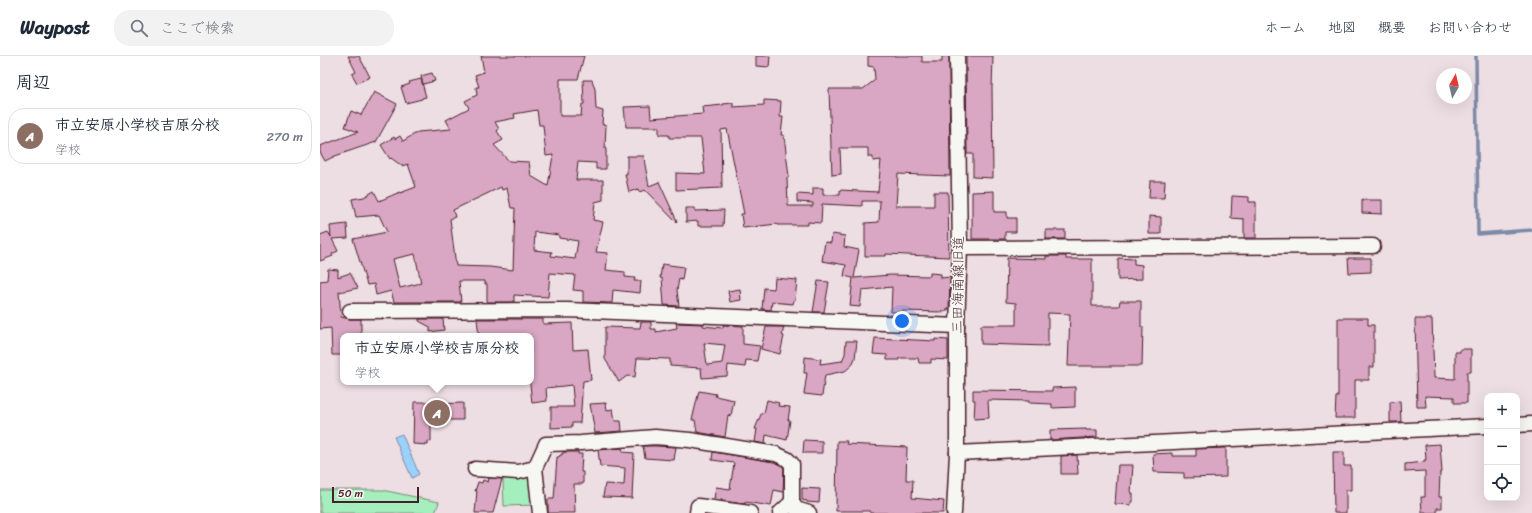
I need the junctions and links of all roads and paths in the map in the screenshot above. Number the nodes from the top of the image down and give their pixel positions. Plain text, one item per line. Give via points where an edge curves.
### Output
1 (957, 56) edge
2 (1373, 246) dead end
3 (960, 248) junction
4 (350, 311) dead end
5 (957, 326) junction
6 (1532, 424) edge
7 (1520, 425) edge
8 (1484, 426) edge
9 (957, 453) junction
10 (535, 468) junction
11 (475, 469) dead end
12 (792, 502) junction
13 (540, 513) edge
14 (697, 513) edge
15 (750, 513) edge
16 (780, 513) edge
17 (809, 513) edge
18 (954, 513) edge

1 - 3 street, 三田海南線旧道
2 - 3 street
3 - 5 street, 三田海南線旧道
4 - 5 street via 567,310
5 - 9 street, 三田海南線旧道
6 - 7 street
8 - 9 street
9 - 18 street, 三田海南線旧道
10 - 11 street via 518,472
10 - 12 street via 546,444 655,437 690,440 776,454 787,459 792,464
10 - 13 street
12 - 16 street
12 - 17 street via 796,509
14 - 15 street via 698,506

